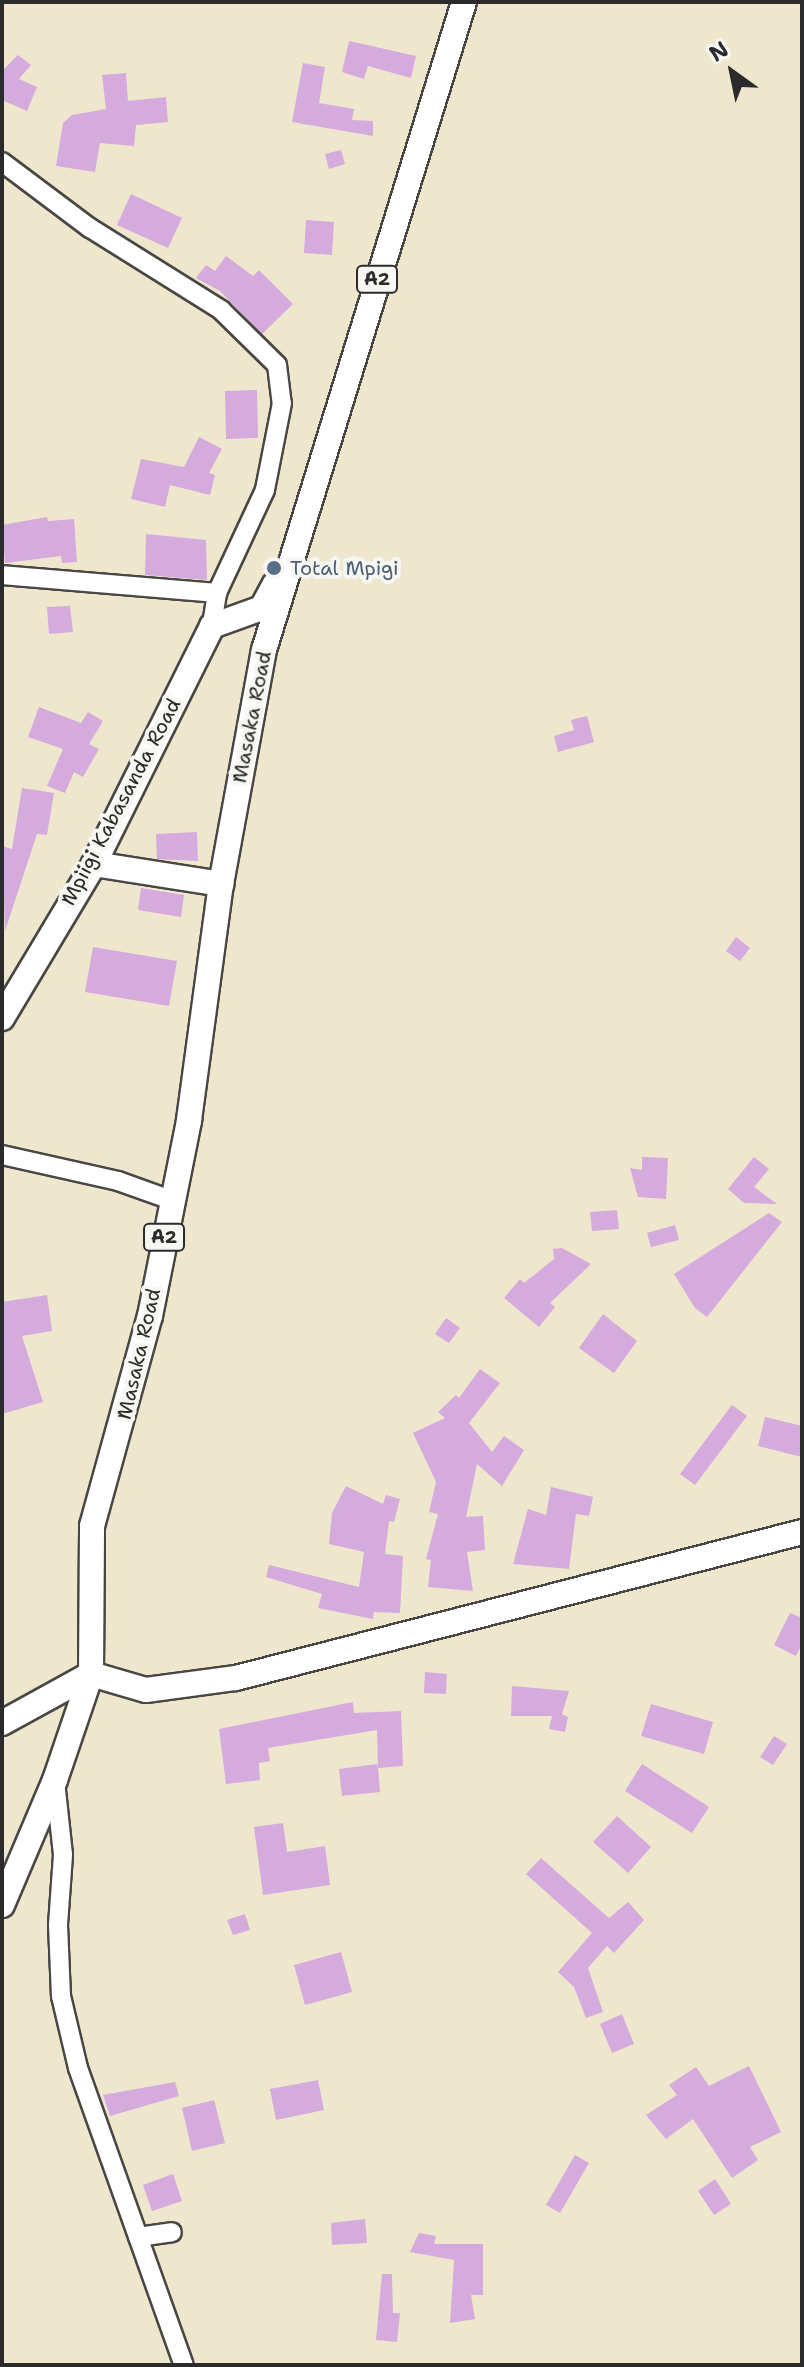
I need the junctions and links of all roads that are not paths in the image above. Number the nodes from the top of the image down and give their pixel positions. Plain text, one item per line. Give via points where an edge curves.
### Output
1 (464, 2) edge
2 (2, 162) edge
3 (290, 555) junction
4 (2, 575) edge
5 (217, 593) junction
6 (212, 626) junction
7 (94, 864) junction
8 (221, 884) junction
9 (2, 1018) edge
10 (2, 1155) edge
11 (171, 1200) junction
12 (802, 1532) edge
13 (91, 1674) junction
14 (2, 1723) edge
15 (55, 1780) junction
16 (2, 1905) edge
17 (172, 2232) dead end
18 (138, 2237) junction
19 (184, 2365) edge

1 - 3 main road, A2
2 - 5 street via 90,228 221,310 277,365 282,403 265,490
3 - 6 main road via 262,608
3 - 8 main road, Masaka Road / A2 via 264,650
4 - 5 street
5 - 6 street
6 - 7 main road, Mpiigi Kabasanda Road
7 - 8 main road
7 - 9 main road, Mpiigi Kabasanda Road
8 - 11 main road, Masaka Road / A2 via 189,1120
10 - 11 street via 118,1181
11 - 13 main road, Masaka Road / A2 via 150,1316 92,1526
12 - 13 main road via 236,1678 146,1690
13 - 14 main road
13 - 15 main road, Masaka Road / A2
15 - 16 main road, Masaka Road / A2
15 - 18 street via 63,1855 58,1925 61,1996 78,2068
17 - 18 street
18 - 19 street

